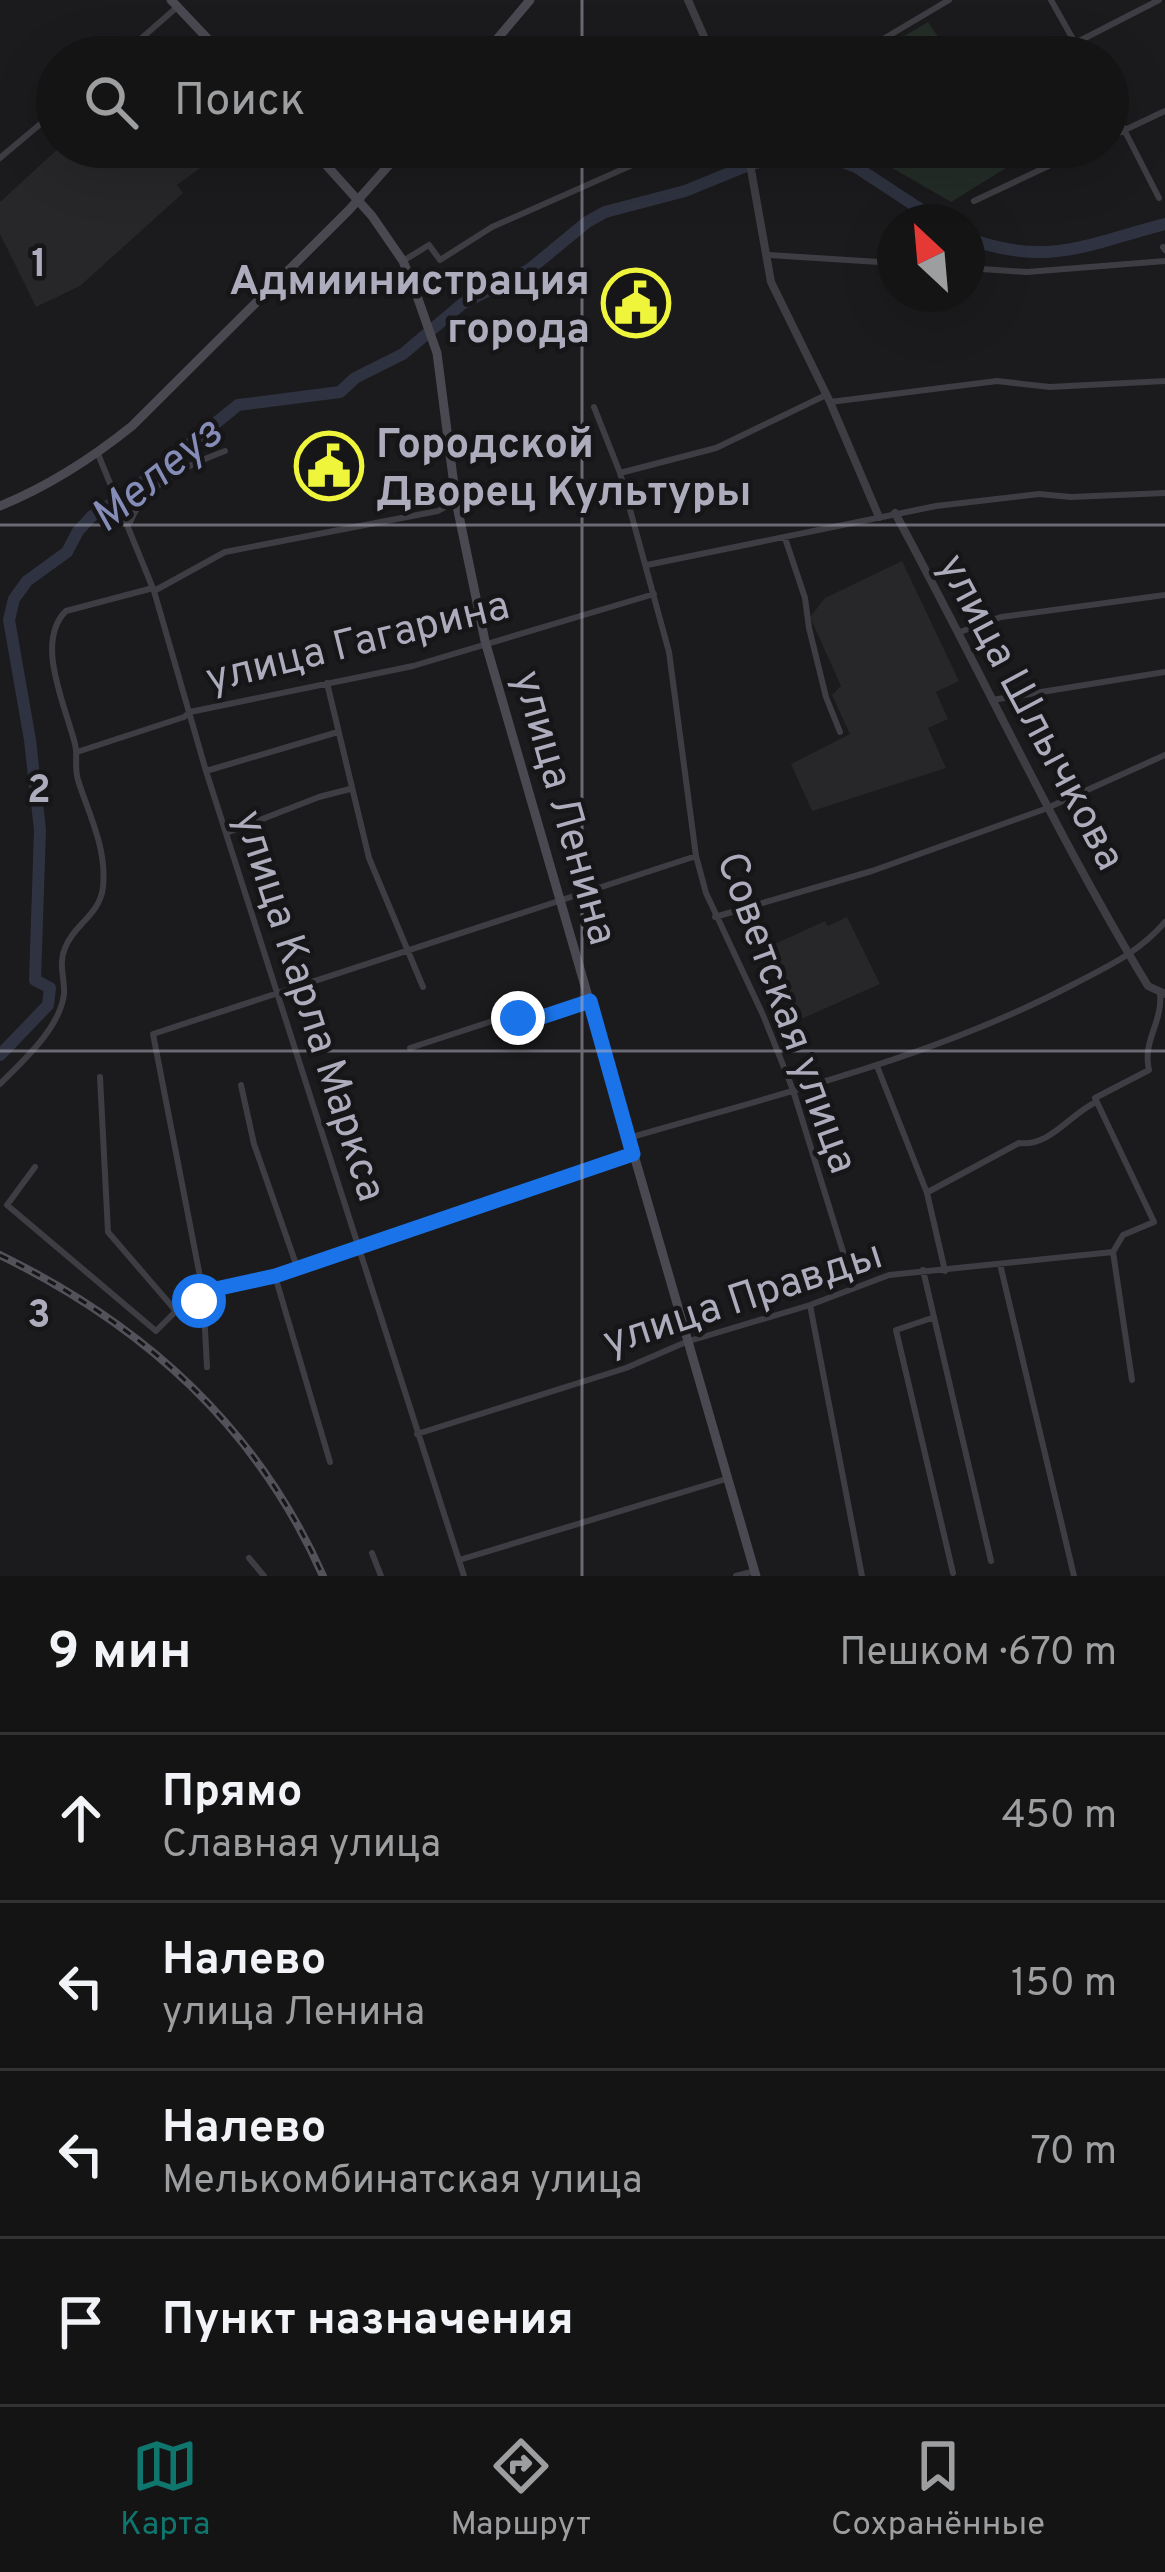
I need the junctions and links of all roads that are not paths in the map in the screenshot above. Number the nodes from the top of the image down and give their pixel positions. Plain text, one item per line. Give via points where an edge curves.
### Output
1 (530, 0) edge
2 (688, 0) edge
3 (949, 0) edge
4 (1051, 0) edge
5 (1159, 0) edge
6 (174, 3) edge
7 (141, 36) edge
8 (205, 36) edge
9 (500, 36) edge
10 (704, 36) edge
11 (888, 36) edge
12 (1071, 36) edge
13 (1089, 36) edge
14 (1165, 111) edge
15 (36, 128) edge
16 (1129, 128) edge
17 (1129, 133) edge
18 (0, 158) edge
19 (329, 168) edge
20 (387, 168) edge
21 (626, 168) edge
22 (752, 168) edge
23 (1044, 168) edge
24 (1159, 198) dead end
25 (359, 200) junction
26 (974, 201) dead end
27 (769, 254) junction
28 (403, 261) junction
29 (1165, 261) edge
30 (877, 262) edge
31 (985, 269) edge
32 (1165, 381) edge
33 (828, 398) junction
34 (594, 407) dead end
35 (225, 451) dead end
36 (98, 454) junction
37 (620, 473) junction
38 (1165, 493) edge
39 (456, 501) junction
40 (0, 506) edge
41 (895, 513) junction
42 (879, 517) junction
43 (128, 521) junction
44 (784, 538) junction
45 (647, 566) junction
46 (153, 590) junction
47 (654, 594) junction
48 (1165, 595) edge
49 (960, 632) junction
50 (485, 641) junction
51 (1165, 672) edge
52 (327, 682) junction
53 (992, 700) junction
54 (190, 712) junction
55 (338, 732) junction
56 (840, 732) dead end
57 (77, 752) junction
58 (1165, 755) edge
59 (206, 772) junction
60 (350, 789) junction
61 (1045, 808) junction
62 (226, 832) junction
63 (696, 856) junction
64 (560, 902) junction
65 (715, 917) junction
66 (1165, 922) edge
67 (406, 948) junction
68 (1130, 955) junction
69 (423, 987) dead end
70 (277, 993) junction
71 (1162, 994) edge
72 (590, 1001) junction
73 (410, 1048) dead end
74 (877, 1066) junction
75 (100, 1077) dead end
76 (0, 1084) edge
77 (241, 1085) dead end
78 (793, 1090) junction
79 (1096, 1102) junction
80 (628, 1138) junction
81 (633, 1154) junction
82 (35, 1167) dead end
83 (927, 1192) junction
84 (357, 1247) junction
85 (1113, 1252) junction
86 (1000, 1264) junction
87 (297, 1267) junction
88 (923, 1270) junction
89 (945, 1271) junction
90 (275, 1276) junction
91 (854, 1287) junction
92 (202, 1292) junction
93 (810, 1305) junction
94 (176, 1311) junction
95 (932, 1318) junction
96 (686, 1342) junction
97 (207, 1367) dead end
98 (1132, 1380) dead end
99 (417, 1434) junction
100 (330, 1462) dead end
101 (730, 1478) junction
102 (372, 1553) dead end
103 (249, 1558) dead end
104 (460, 1560) junction
105 (991, 1562) dead end
106 (953, 1573) dead end
107 (756, 1574) edge
108 (264, 1576) edge
109 (381, 1576) edge
110 (464, 1576) edge
111 (736, 1576) edge
112 (862, 1576) edge
113 (1074, 1576) edge

1 - 9 main road
2 - 10 street
3 - 11 street
4 - 12 street
5 - 13 street
6 - 7 street
6 - 8 main road
14 - 16 street
15 - 18 street
17 - 24 street
19 - 25 main road, улица Ленина
20 - 25 main road
21 - 28 street via 492,226 440,260 429,245
22 - 27 street
23 - 26 street
25 - 28 main road, улица Ленина
25 - 36 main road
27 - 30 street
27 - 33 street via 771,282
28 - 39 main road, улица Ленина via 437,353
29 - 31 street
32 - 33 street via 997,381
33 - 37 street via 716,448
33 - 42 street
34 - 37 street, Советская улица
35 - 43 street via 161,482
36 - 40 main road
36 - 43 street, улица Карла Маркса
37 - 45 street, Советская улица
38 - 41 street via 1039,494
39 - 46 street via 225,551
39 - 50 main road, улица Ленина
41 - 42 street
41 - 49 street, улица Шлычкова
42 - 44 street
43 - 46 street, улица Карла Маркса
44 - 45 street
44 - 56 street
45 - 47 street, Советская улица
46 - 54 street, улица Карла Маркса
46 - 57 street via 66,611 57,622 52,659
47 - 50 street, улица Гагарина
47 - 63 street, Советская улица via 677,699
48 - 49 street via 1001,617
49 - 53 street, улица Шлычкова
50 - 52 street, улица Гагарина
50 - 64 main road, улица Ленина
51 - 53 street
52 - 54 street, улица Гагарина
52 - 55 street
53 - 61 street, улица Шлычкова
54 - 57 street, улица Гагарина
54 - 59 street, улица Карла Маркса
55 - 59 street
55 - 60 street
57 - 76 street via 104,885 96,911 62,953 64,996 52,1025
58 - 61 street
59 - 62 street, улица Карла Маркса
60 - 62 street
60 - 67 street
61 - 65 street
61 - 68 street, улица Шлычкова
62 - 70 street, улица Карла Маркса
63 - 64 street
63 - 65 street, Советская улица
64 - 67 street
64 - 72 main road, улица Ленина
65 - 78 street, Советская улица
66 - 68 street
67 - 69 street
67 - 70 street
68 - 71 street, улица Шлычкова
68 - 74 street via 1039,1003
70 - 84 street, улица Карла Маркса
70 - 92 street via 153,1034
71 - 79 street via 1145,1055 1149,1070
72 - 73 street
72 - 80 main road, улица Ленина
74 - 78 street
74 - 83 street
75 - 94 street via 108,1232
77 - 87 street
78 - 80 street
78 - 91 street, Советская улица
79 - 83 street via 1063,1128
79 - 85 street via 1154,1222 1123,1235
80 - 81 main road, улица Ленина
81 - 84 street
81 - 96 main road, улица Ленина
82 - 94 street via 7,1205 156,1331
83 - 89 street
84 - 87 street
84 - 99 street, улица Карла Маркса
85 - 86 street, улица Правды
85 - 98 street
86 - 89 street, улица Правды
86 - 113 street
87 - 90 street
88 - 89 street, улица Правды
88 - 91 street, улица Правды
88 - 95 street
90 - 92 street
90 - 100 street
91 - 93 street, улица Правды
92 - 94 street
92 - 97 street
93 - 96 street, улица Правды
93 - 112 street
95 - 105 street
95 - 106 street via 896,1330
96 - 99 street, улица Правды
96 - 101 main road, улица Ленина
99 - 104 street, улица Карла Маркса
101 - 104 street
101 - 107 main road, улица Ленина
102 - 109 street
103 - 108 street
104 - 110 street, улица Карла Маркса
107 - 111 street

